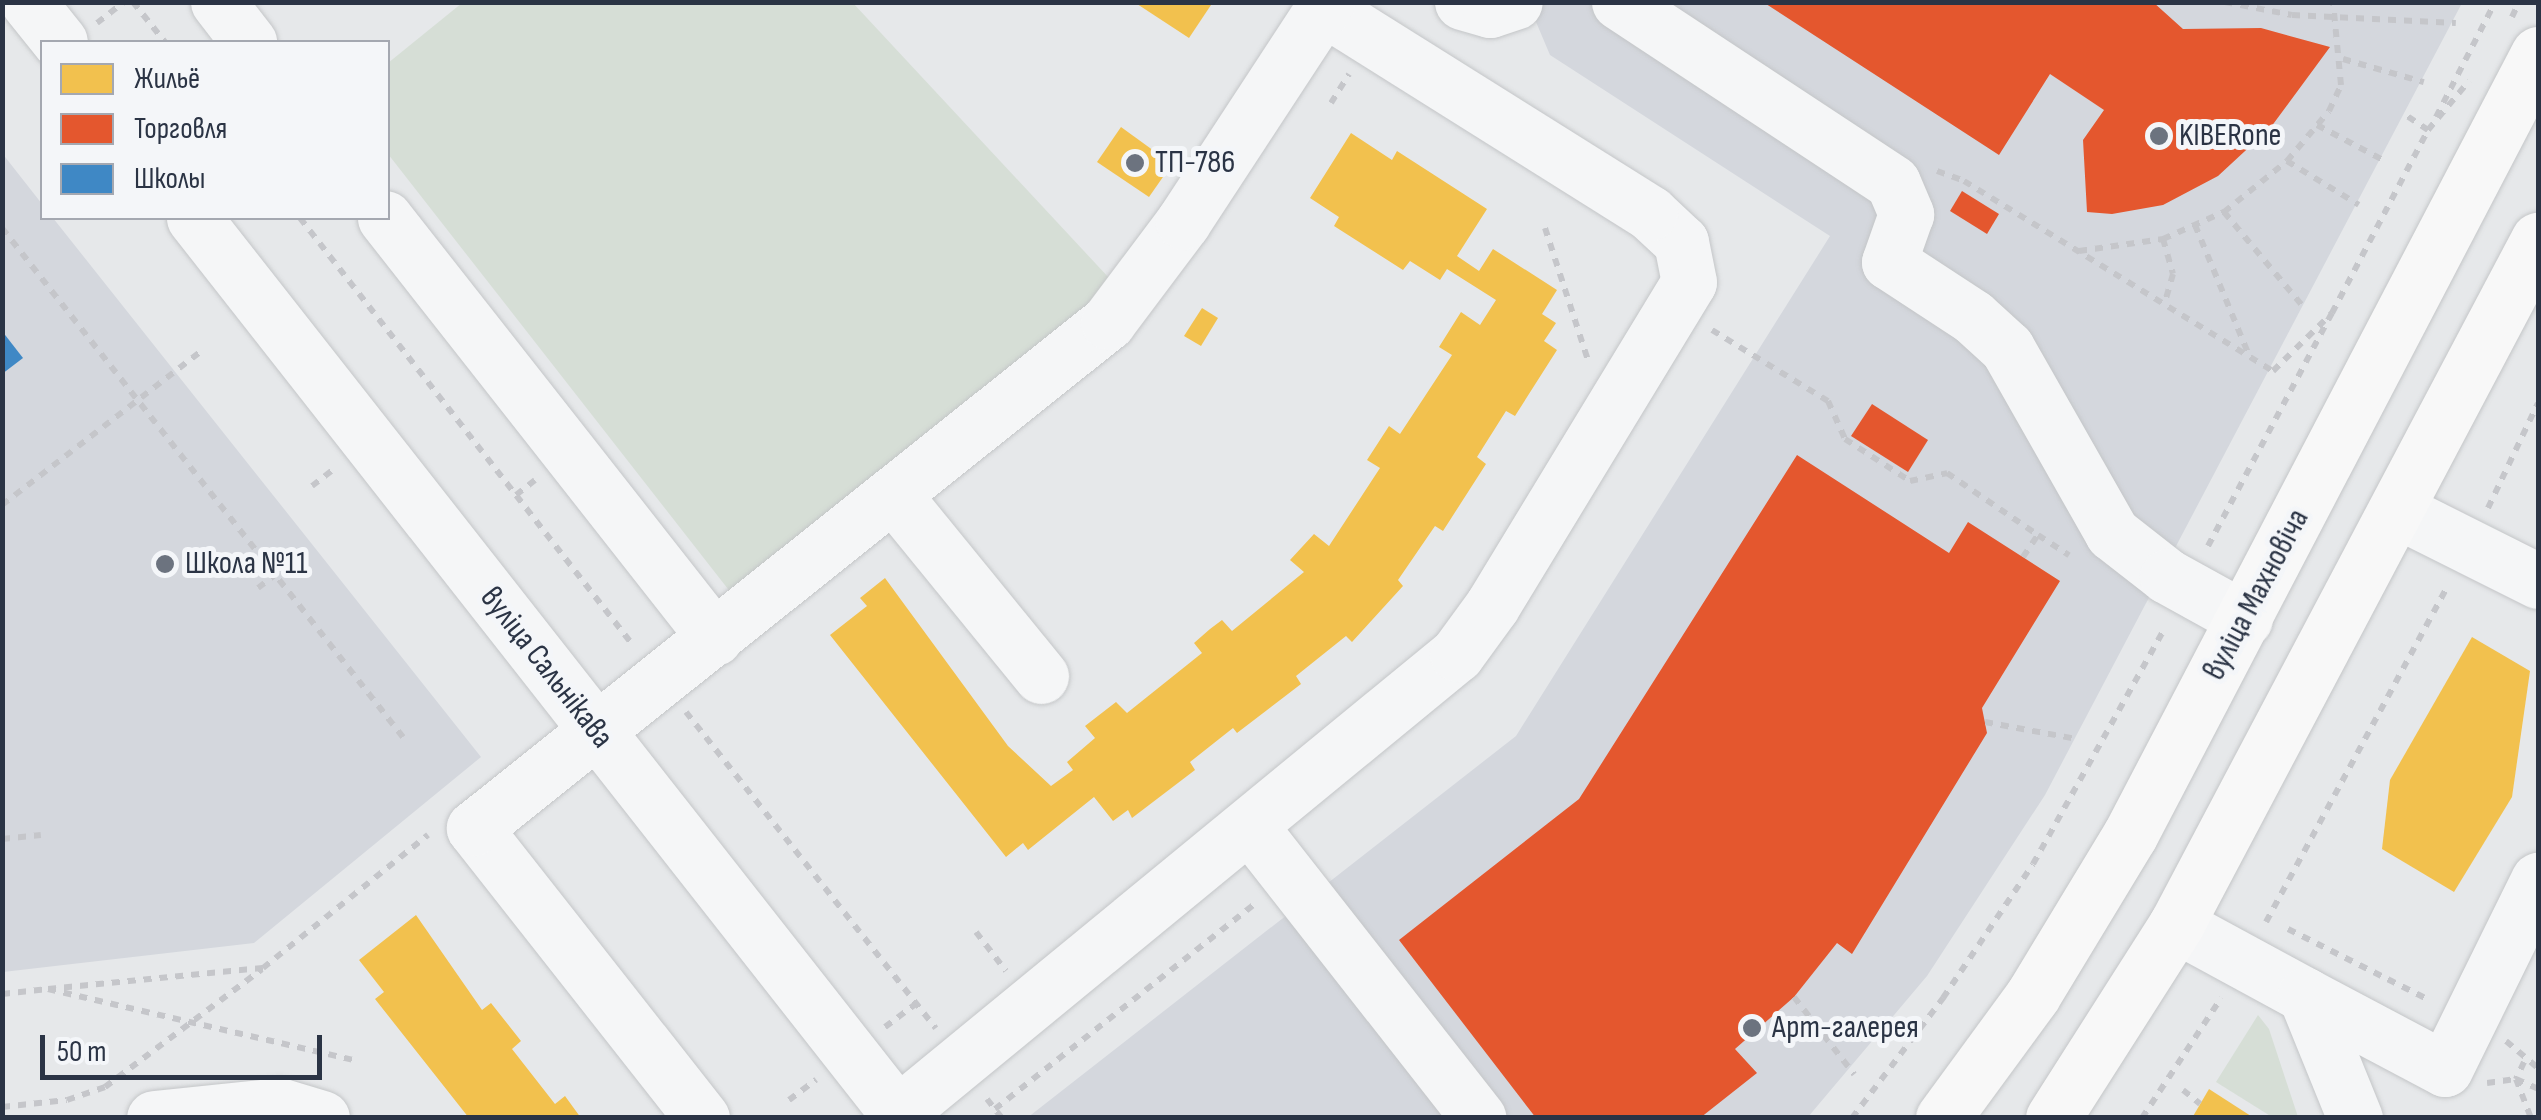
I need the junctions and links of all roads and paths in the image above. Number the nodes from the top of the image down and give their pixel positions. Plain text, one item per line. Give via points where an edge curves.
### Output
1 (28, 2) edge
2 (133, 2) edge
3 (218, 2) edge
4 (1462, 2) edge
5 (1515, 2) edge
6 (1619, 2) edge
7 (2225, 2) edge
8 (2334, 2) edge
9 (2495, 2) edge
10 (1325, 5) edge
11 (2335, 15) junction
12 (2456, 23) dead end
13 (58, 40) edge
14 (162, 40) edge
15 (247, 40) edge
16 (2538, 54) edge
17 (2343, 59) junction
18 (1354, 66) dead end
19 (2424, 82) dead end
20 (1331, 103) dead end
21 (2406, 115) dead end
22 (2317, 125) junction
23 (2428, 130) junction
24 (2287, 160) junction
25 (2382, 160) dead end
26 (1893, 183) junction
27 (2359, 206) dead end
28 (2224, 212) junction
29 (196, 220) edge
30 (387, 220) edge
31 (2195, 225) junction
32 (2, 228) edge
33 (1544, 228) dead end
34 (2163, 240) junction
35 (2538, 240) edge
36 (2078, 251) junction
37 (2164, 302) junction
38 (2305, 308) dead end
39 (1678, 309) junction
40 (2332, 313) junction
41 (204, 349) dead end
42 (2249, 356) junction
43 (1592, 370) dead end
44 (136, 401) junction
45 (2538, 403) edge
46 (895, 497) junction
47 (2, 506) edge
48 (2400, 512) junction
49 (2038, 535) dead end
50 (2469, 546) junction
51 (276, 574) junction
52 (2538, 580) edge
53 (2187, 587) junction
54 (258, 588) dead end
55 (2245, 619) junction
56 (715, 638) junction
57 (1041, 676) dead end
58 (1985, 722) dead end
59 (598, 733) junction
60 (403, 738) dead end
61 (2078, 739) dead end
62 (444, 824) dead end
63 (1252, 828) junction
64 (41, 835) dead end
65 (2, 839) edge
66 (1290, 876) junction
67 (2538, 880) edge
68 (2176, 925) junction
69 (976, 932) dead end
70 (2264, 944) junction
71 (263, 968) junction
72 (1012, 978) dead end
73 (48, 989) junction
74 (2, 994) edge
75 (2305, 995) junction
76 (1794, 998) dead end
77 (2469, 1021) junction
78 (190, 1022) junction
79 (354, 1060) dead end
80 (2524, 1062) junction
81 (2538, 1068) edge
82 (1854, 1074) dead end
83 (2516, 1079) junction
84 (2538, 1089) edge
85 (2183, 1090) dead end
86 (2200, 1104) dead end
87 (2, 1108) edge
88 (995, 1109) dead end
89 (900, 1115) edge
90 (154, 1118) edge
91 (322, 1118) edge
92 (702, 1118) edge
93 (1479, 1118) edge
94 (1852, 1118) edge
95 (1943, 1118) edge
96 (2053, 1118) edge
97 (2142, 1118) edge
98 (2354, 1118) edge
99 (2531, 1118) edge

1 - 13 street
2 - 14 path
3 - 15 street
4 - 5 street via 1490,10
6 - 26 street
7 - 11 path via 2292,15
8 - 11 path
9 - 23 path
10 - 39 street via 1666,225 1689,261
10 - 46 street via 1126,303
11 - 12 path
11 - 17 path
16 - 55 main road, вуліца Махновіча
17 - 19 path
17 - 22 path via 2342,85
18 - 20 path
21 - 23 path
22 - 24 path
22 - 25 path
23 - 40 path
24 - 27 path
24 - 28 path
26 - 36 path via 1924,170 1950,174
26 - 53 street via 1906,214 1889,262 1973,316 2007,348 2104,524
28 - 31 path
28 - 38 path
29 - 59 street, вуліца Сальнікава
30 - 56 street
31 - 34 path
31 - 42 path
32 - 44 path
33 - 43 path
34 - 36 path
34 - 37 path via 2173,274
35 - 48 main road
36 - 37 path
37 - 42 path
39 - 49 path via 1828,401 1845,439 1910,482 1946,473
39 - 63 street via 1457,654
40 - 42 path via 2273,371
40 - 53 path
41 - 44 path
44 - 47 path
44 - 51 path
45 - 50 path
46 - 56 street
46 - 57 street
48 - 50 street
48 - 68 main road
50 - 52 street
50 - 70 path
51 - 54 path
51 - 60 path
53 - 55 street
53 - 94 path via 2033,864 1944,998
55 - 95 main road, вуліца Махновіча via 2080,920
56 - 59 street
58 - 61 path
59 - 89 street, вуліца Сальнікава
59 - 92 street via 474,828
62 - 71 path
63 - 66 street
63 - 89 street
64 - 65 path
66 - 88 path
66 - 93 street
67 - 77 street
68 - 70 street
68 - 96 main road
69 - 72 path
70 - 75 street
70 - 77 path
70 - 97 path
71 - 73 path
71 - 78 path
73 - 74 path
73 - 78 path
75 - 77 street via 2444,1069
75 - 98 street
76 - 82 path
77 - 80 path via 2500,1036
78 - 79 path
78 - 87 path via 95,1092
80 - 81 path
80 - 83 path
83 - 84 path
83 - 99 path
85 - 86 path
90 - 91 street via 279,1106

